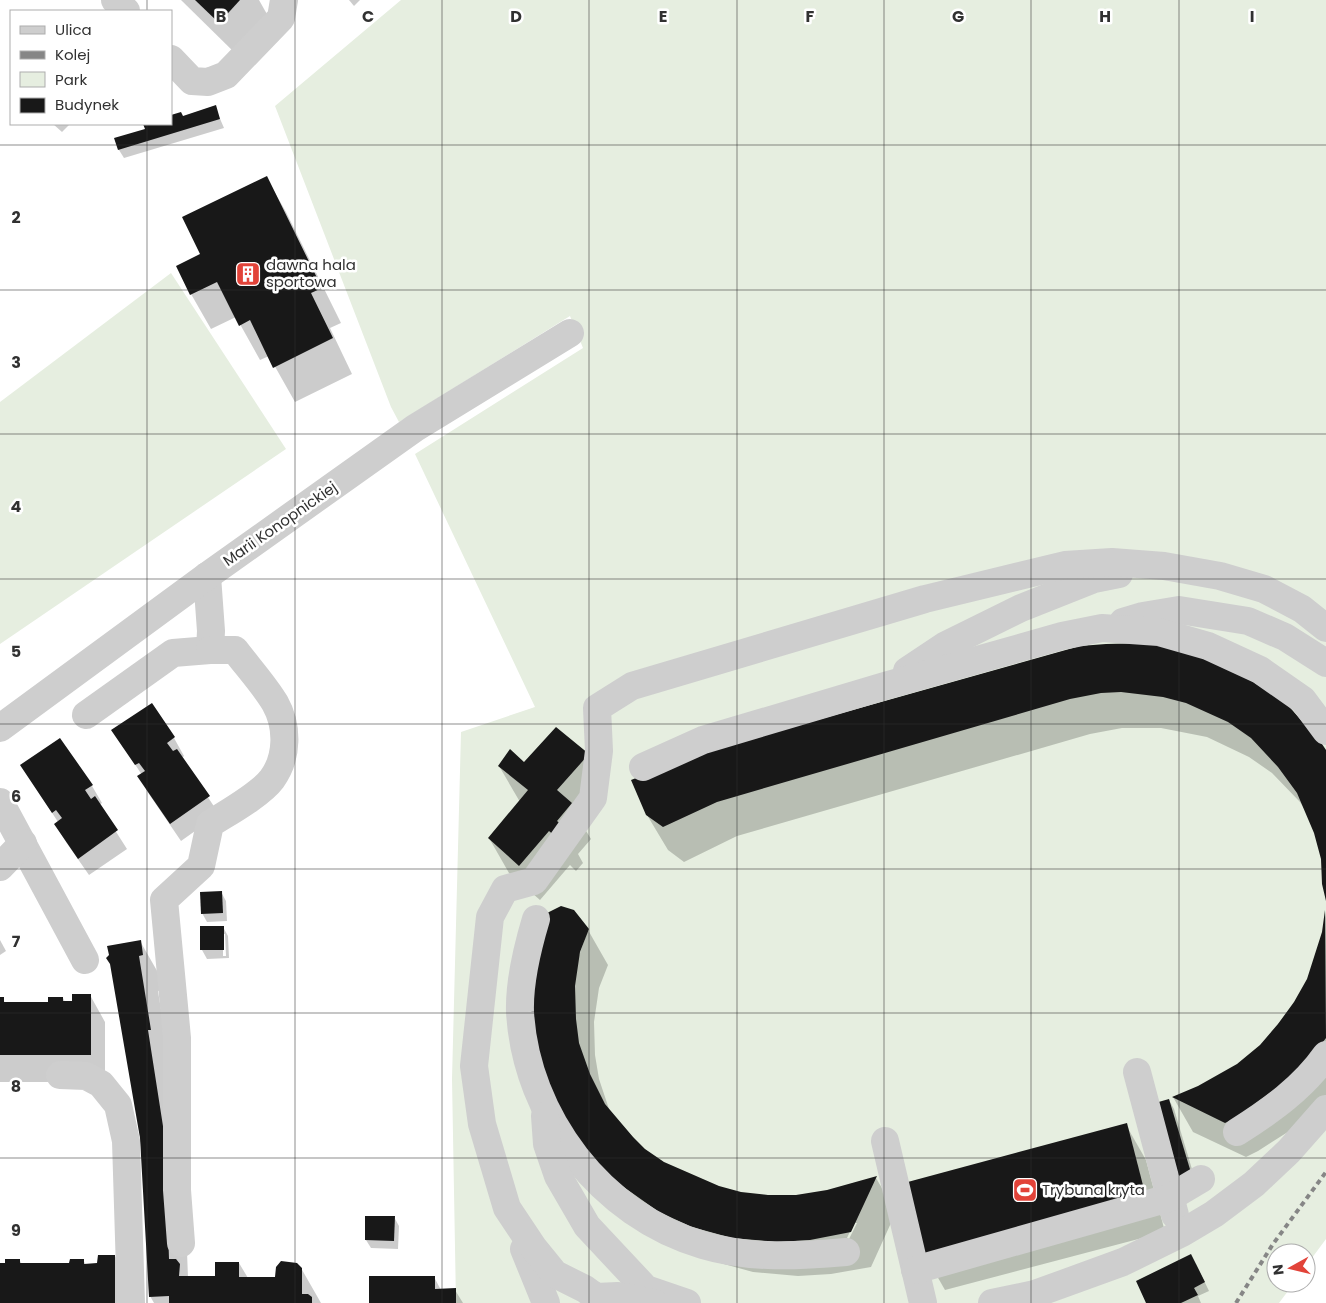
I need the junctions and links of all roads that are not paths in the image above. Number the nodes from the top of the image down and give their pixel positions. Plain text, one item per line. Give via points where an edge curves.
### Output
1 (116, 0) edge
2 (284, 0) edge
3 (125, 10) edge
4 (172, 61) edge
5 (182, 85) edge
6 (570, 333) dead end
7 (1164, 566) junction
8 (208, 576) junction
9 (1102, 628) junction
10 (1326, 628) edge
11 (210, 650) junction
12 (1326, 663) edge
13 (885, 686) junction
14 (1315, 706) edge
15 (86, 715) dead end
16 (0, 728) edge
17 (1326, 731) edge
18 (643, 766) dead end
19 (0, 802) edge
20 (23, 843) junction
21 (0, 867) edge
22 (536, 919) dead end
23 (84, 960) dead end
24 (1326, 1055) edge
25 (1137, 1072) dead end
26 (60, 1075) dead end
27 (544, 1108) junction
28 (1326, 1109) edge
29 (1237, 1132) dead end
30 (885, 1141) dead end
31 (1200, 1179) dead end
32 (1170, 1198) junction
33 (507, 1208) junction
34 (1182, 1233) junction
35 (181, 1243) dead end
36 (846, 1252) dead end
37 (915, 1270) junction
38 (1035, 1299) edge
39 (131, 1303) edge
40 (546, 1303) edge
41 (654, 1303) edge
42 (687, 1303) edge
43 (923, 1303) edge
44 (992, 1303) edge

1 - 3 street
2 - 5 street via 281,18 226,75 208,82
4 - 5 street
6 - 8 street, Marii Konopnickiej via 415,428
7 - 10 street via 1220,576 1264,589 1302,609
7 - 13 street via 1094,579 1021,608 946,645
7 - 33 street via 1112,562 1065,565 925,599 632,686 597,708 599,751 592,798 534,881 505,889 490,917 474,1066 482,1124
8 - 11 street
8 - 16 street, Marii Konopnickiej
9 - 12 street via 1179,610 1214,615 1248,621 1285,637
9 - 13 street via 1062,636
9 - 14 street via 1159,632 1208,646 1260,670
11 - 15 street via 173,653
11 - 35 street via 235,650 275,703 286,742 272,780 210,824 201,866 164,900 177,1038 177,1190
13 - 18 street via 703,740
14 - 17 street
19 - 20 street
20 - 21 street
20 - 23 street
22 - 27 street via 520,987 520,1013 533,1079
24 - 29 street via 1298,1087
25 - 32 street
26 - 39 street via 86,1076 102,1084 118,1105 126,1141
27 - 36 street via 595,1180 616,1200 673,1234 729,1252 775,1255
27 - 42 street via 548,1144 558,1176 587,1226 646,1289
28 - 34 street via 1254,1184
30 - 37 street
31 - 32 street
32 - 34 street
32 - 37 street
33 - 40 street
33 - 41 street via 555,1274 596,1297 618,1296
34 - 38 street
37 - 43 street
38 - 44 street

